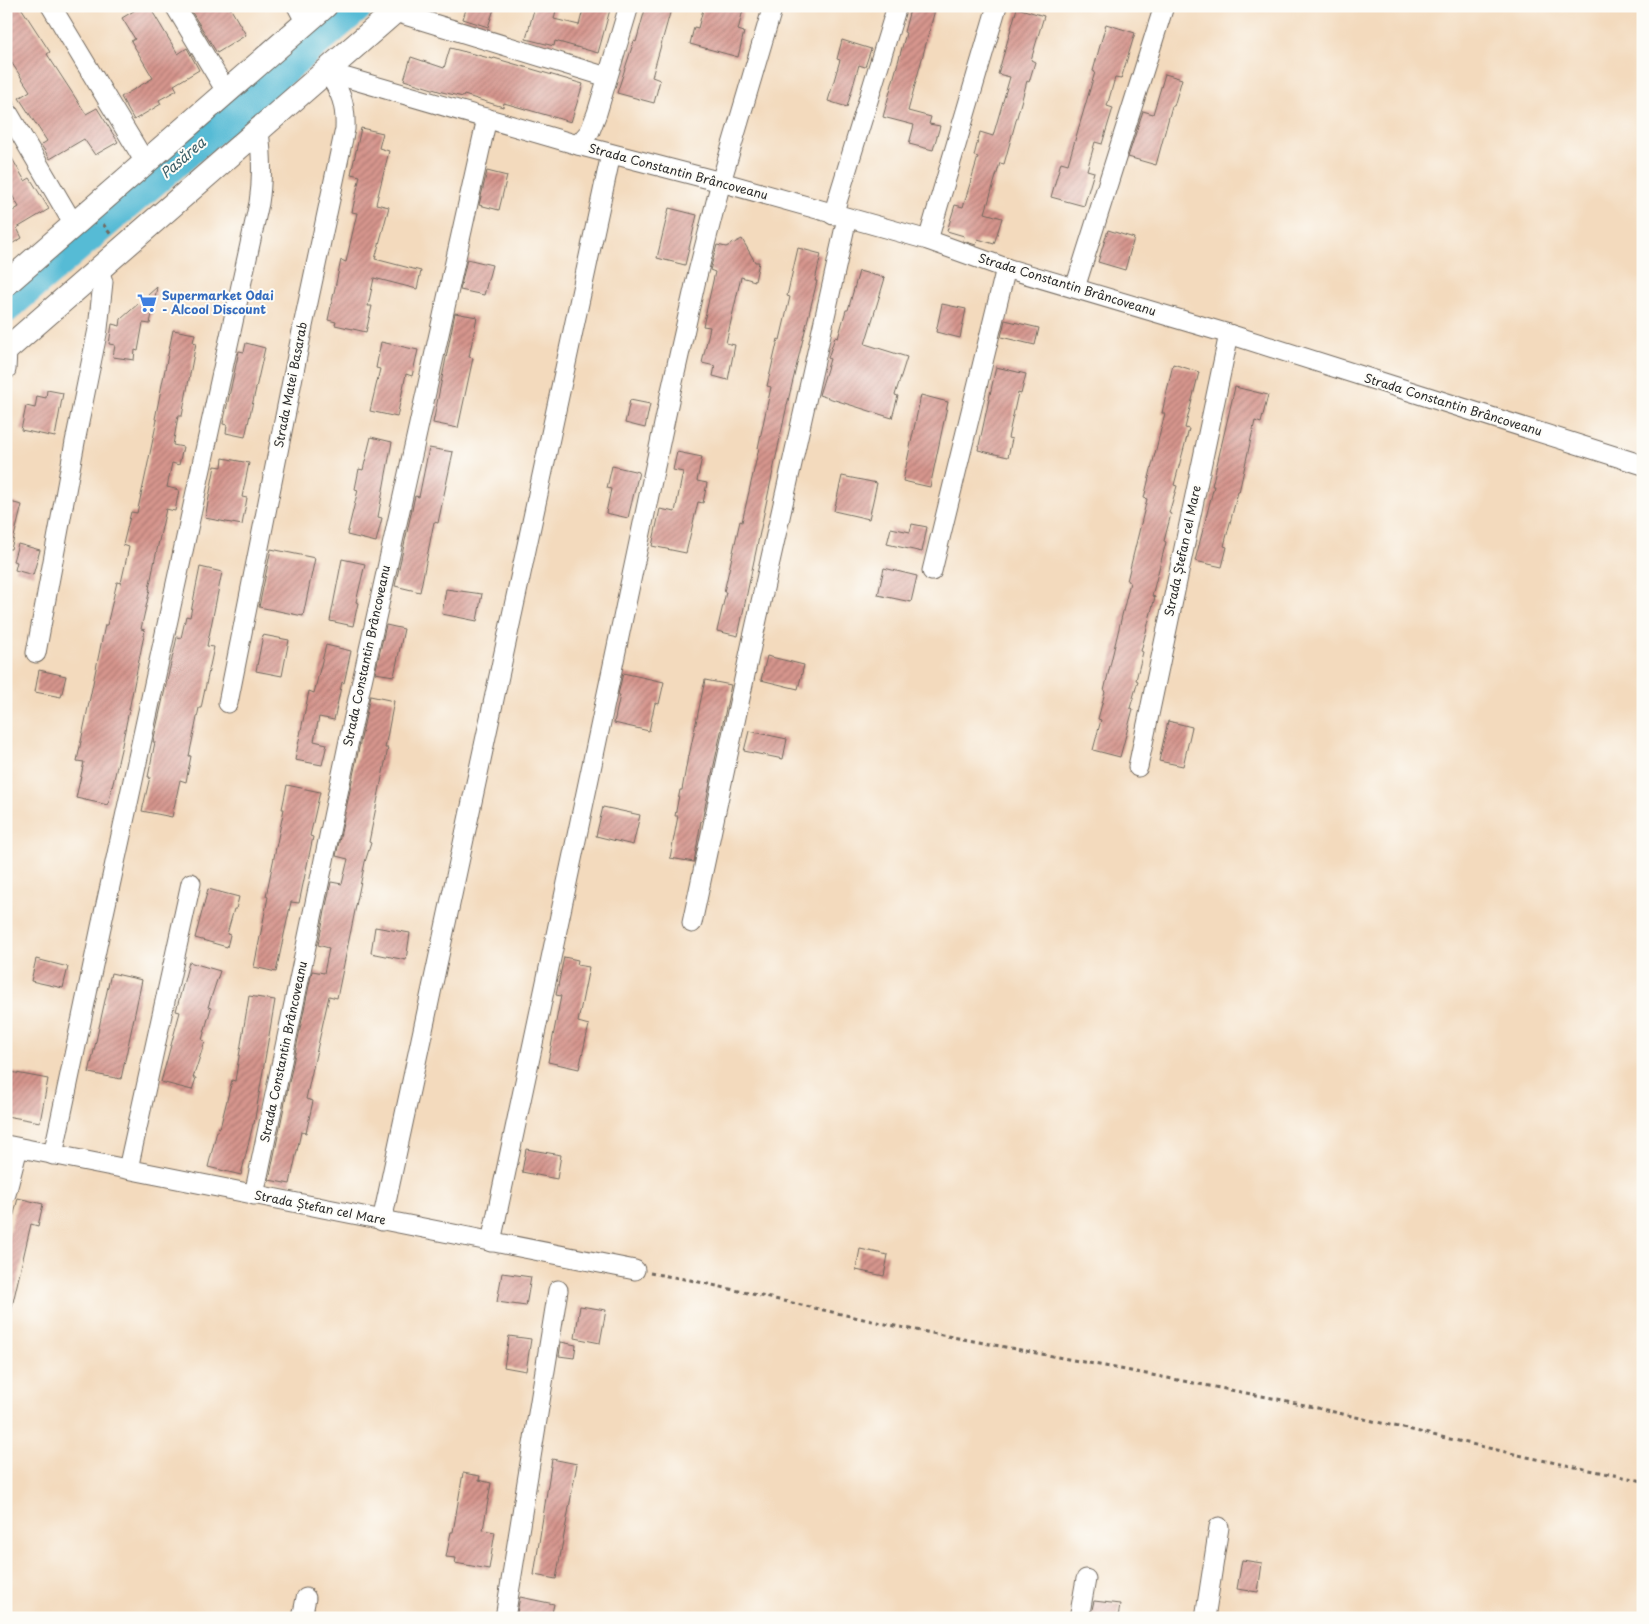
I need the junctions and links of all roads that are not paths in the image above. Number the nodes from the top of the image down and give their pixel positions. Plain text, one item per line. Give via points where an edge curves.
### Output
1 (51, 6) edge
2 (175, 6) edge
3 (325, 6) edge
4 (629, 6) edge
5 (772, 6) edge
6 (897, 6) edge
7 (997, 6) edge
8 (1164, 6) edge
9 (398, 9) edge
10 (302, 14) edge
11 (327, 72) junction
12 (607, 77) junction
13 (226, 92) junction
14 (6, 109) edge
15 (486, 118) junction
16 (260, 131) junction
17 (578, 145) junction
18 (611, 154) junction
19 (145, 162) junction
20 (721, 182) junction
21 (840, 216) junction
22 (82, 217) junction
23 (928, 240) junction
24 (1006, 268) junction
25 (99, 270) junction
26 (6, 284) edge
27 (1076, 288) junction
28 (1229, 334) junction
29 (7, 350) edge
30 (6, 370) edge
31 (1643, 465) edge
32 (932, 572) dead end
33 (36, 653) dead end
34 (228, 703) dead end
35 (1138, 768) dead end
36 (191, 883) dead end
37 (692, 923) dead end
38 (12, 1146) edge
39 (53, 1155) junction
40 (128, 1169) junction
41 (6, 1194) edge
42 (254, 1195) junction
43 (382, 1221) junction
44 (491, 1242) junction
45 (635, 1270) road end
46 (558, 1290) dead end
47 (1220, 1527) dead end
48 (1086, 1579) dead end
49 (306, 1598) dead end
50 (302, 1618) edge
51 (505, 1618) edge
52 (1079, 1618) edge
53 (1205, 1618) edge

1 - 19 street
2 - 13 street
3 - 10 street
4 - 12 street
5 - 20 street
6 - 21 street
7 - 23 street
8 - 27 street
9 - 11 street
9 - 12 street
10 - 13 street
11 - 15 street, Strada Constantin Brâncoveanu
11 - 16 street
11 - 34 street, Strada Matei Basarab via 342,98 346,112 345,129
12 - 17 street via 590,131
13 - 19 street
14 - 22 street
15 - 17 street, Strada Constantin Brâncoveanu
15 - 42 street, Strada Constantin Brâncoveanu via 352,726
16 - 25 street
16 - 39 street via 263,165 259,203
17 - 18 street, Strada Constantin Brâncoveanu
18 - 20 street, Strada Constantin Brâncoveanu
18 - 43 street
19 - 22 street
20 - 21 street, Strada Constantin Brâncoveanu
20 - 44 street via 671,392
21 - 23 street, Strada Constantin Brâncoveanu
21 - 37 street
22 - 26 street
23 - 24 street, Strada Constantin Brâncoveanu
24 - 27 street, Strada Constantin Brâncoveanu
24 - 32 street
25 - 29 street
25 - 33 street via 103,282 98,329
27 - 28 street, Strada Constantin Brâncoveanu
28 - 31 street, Strada Constantin Brâncoveanu
28 - 35 street, Strada Ștefan cel Mare
29 - 30 street
36 - 40 street
38 - 39 street, Strada Ștefan cel Mare
38 - 41 street
39 - 40 street, Strada Ștefan cel Mare
40 - 42 street, Strada Ștefan cel Mare
42 - 43 street, Strada Ștefan cel Mare
43 - 44 street, Strada Ștefan cel Mare
44 - 45 street, Strada Ștefan cel Mare
46 - 51 street
47 - 53 street
48 - 52 street
49 - 50 street

